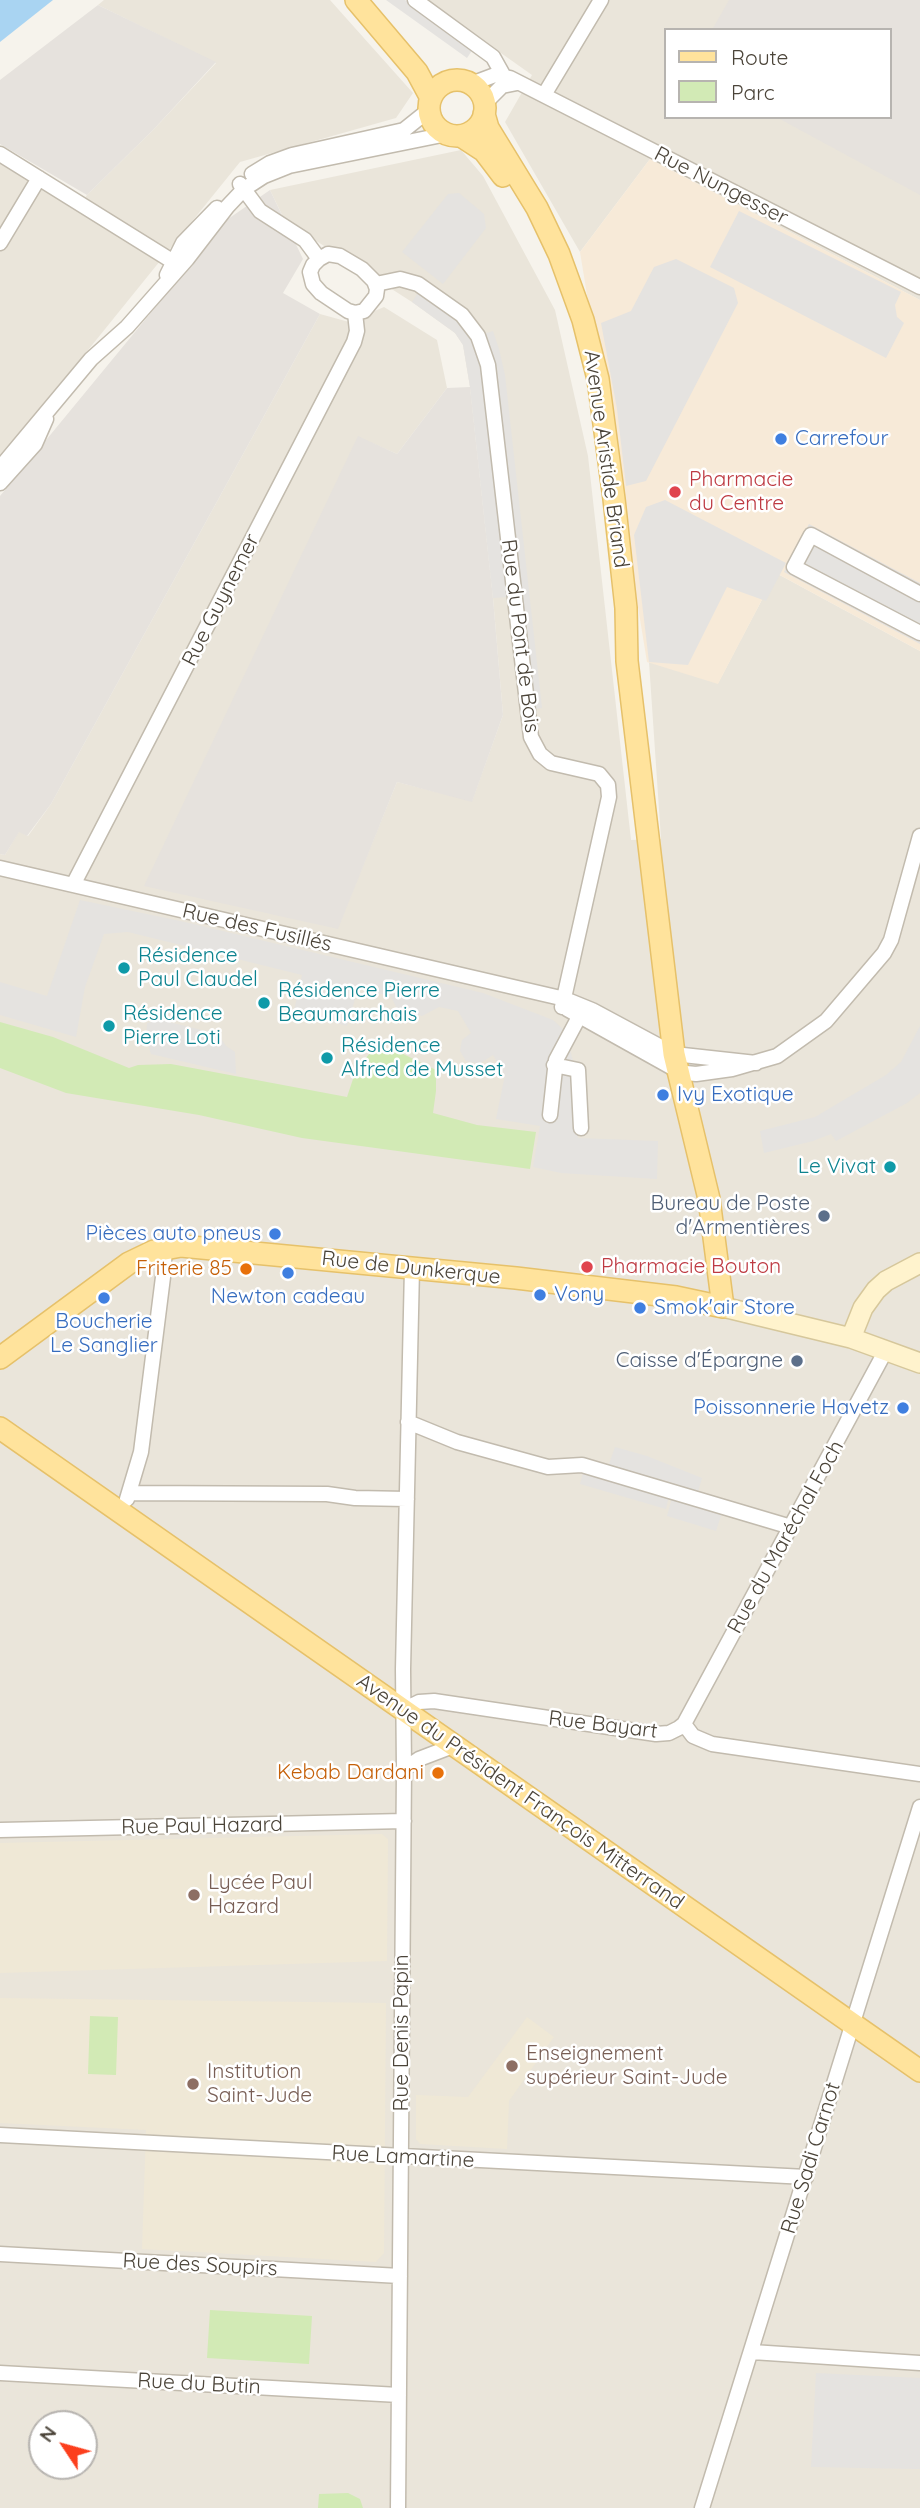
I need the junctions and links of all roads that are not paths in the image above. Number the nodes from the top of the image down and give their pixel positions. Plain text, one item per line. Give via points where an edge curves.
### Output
1 (357, 0) edge
2 (415, 0) edge
3 (601, 0) edge
4 (511, 81) junction
5 (461, 82) junction
6 (544, 95) junction
7 (430, 104) junction
8 (485, 109) junction
9 (454, 135) junction
10 (0, 154) edge
11 (39, 178) junction
12 (242, 186) junction
13 (0, 243) edge
14 (318, 259) junction
15 (177, 264) junction
16 (376, 285) junction
17 (920, 288) edge
18 (355, 313) junction
19 (53, 405) junction
20 (0, 468) edge
21 (0, 484) edge
22 (920, 594) edge
23 (920, 634) edge
24 (627, 661) junction
25 (920, 836) edge
26 (0, 867) edge
27 (74, 885) junction
28 (564, 1003) junction
29 (582, 1011) junction
30 (676, 1063) junction
31 (554, 1065) junction
32 (550, 1115) dead end
33 (581, 1128) dead end
34 (164, 1248) junction
35 (920, 1262) edge
36 (412, 1268) junction
37 (723, 1307) junction
38 (851, 1338) junction
39 (886, 1350) junction
40 (1, 1355) edge
41 (920, 1363) edge
42 (408, 1422) junction
43 (0, 1428) edge
44 (130, 1493) junction
45 (407, 1499) junction
46 (120, 1513) junction
47 (791, 1527) junction
48 (403, 1710) junction
49 (684, 1724) junction
50 (453, 1746) junction
51 (404, 1769) junction
52 (920, 1774) edge
53 (920, 1807) edge
54 (404, 1821) junction
55 (0, 1830) edge
56 (852, 2024) junction
57 (920, 2071) edge
58 (0, 2135) edge
59 (401, 2156) junction
60 (806, 2178) junction
61 (0, 2254) edge
62 (400, 2276) junction
63 (752, 2352) junction
64 (920, 2363) edge
65 (0, 2373) edge
66 (399, 2395) junction
67 (398, 2508) edge
68 (702, 2508) edge

1 - 5 main road via 426,66
1 - 7 main road via 416,72
2 - 4 street, Rue Nungesser via 493,57
3 - 6 street
4 - 5 street via 495,75
4 - 6 street, Rue Nungesser
4 - 8 street via 498,89
5 - 7 main road via 438,88
5 - 8 main road via 480,92
6 - 17 street, Rue Nungesser
7 - 9 main road via 434,123
7 - 12 street via 404,130 284,157
8 - 9 main road via 476,129
8 - 24 main road, Avenue Aristide Briand via 488,128 559,254 591,348 614,499
9 - 12 street via 289,166
9 - 24 main road, Avenue Aristide Briand via 484,150 516,198 549,263 570,321 590,401 613,590
10 - 11 street
11 - 13 street
11 - 15 street
12 - 14 street via 260,211 305,240
12 - 15 street
14 - 16 street via 328,254 340,256
14 - 18 street via 310,272 315,288
15 - 19 street via 127,327 91,359
16 - 18 street via 370,305
16 - 28 street, Rue du Pont de Bois via 400,279 418,284 462,315 478,336 488,365 531,737 551,763 599,774 608,785 610,797
18 - 27 street, Rue Guynemer via 354,342
19 - 20 street
19 - 21 street via 35,444
22 - 23 street via 810,535 794,567
24 - 30 main road, Avenue Aristide Briand
25 - 30 street via 891,940 826,1021 783,1053 756,1063
26 - 27 street, Rue des Fusillés
27 - 28 street, Rue des Fusillés
28 - 29 street, Rue des Fusillés
29 - 30 street, Rue des Fusillés
29 - 31 street
30 - 37 main road, Avenue Aristide Briand via 709,1199
31 - 32 street
31 - 33 street via 578,1063
34 - 36 main road, Rue de Dunkerque via 198,1247
34 - 40 main road, Rue de Dunkerque via 129,1263
34 - 44 street via 144,1429
35 - 38 main road via 876,1290
36 - 37 main road, Rue de Dunkerque via 676,1297
36 - 42 street, Rue Denis Papin
37 - 38 main road, Rue de Dunkerque
38 - 39 main road, Rue de Dunkerque
39 - 41 main road, Rue de Dunkerque
39 - 47 street, Rue du Maréchal Foch
42 - 45 street, Rue Denis Papin
42 - 47 street via 457,1442 548,1467 582,1465
43 - 46 main road, Avenue du Président François Mitterrand
44 - 45 street
44 - 46 street
45 - 48 street, Rue Denis Papin
46 - 48 main road, Avenue du Président François Mitterrand
47 - 49 street, Rue du Maréchal Foch
48 - 49 street, Rue Bayart via 434,1701 656,1734
48 - 50 main road, Avenue du Président François Mitterrand
48 - 51 street, Rue Denis Papin
49 - 52 street, Rue Bayart via 693,1736 712,1744
50 - 51 street
50 - 56 main road, Avenue du Président François Mitterrand
51 - 54 street, Rue Denis Papin
53 - 56 street, Rue Sadi Carnot
54 - 55 street, Rue Paul Hazard
54 - 59 street, Rue Denis Papin
56 - 57 main road, Avenue du Président François Mitterrand
56 - 60 street, Rue Sadi Carnot
58 - 59 street, Rue Lamartine
59 - 60 street, Rue Lamartine
59 - 62 street, Rue Denis Papin
60 - 63 street, Rue Sadi Carnot
61 - 62 street, Rue des Soupirs
62 - 66 street, Rue Denis Papin
63 - 64 street
63 - 68 street, Rue Sadi Carnot
65 - 66 street, Rue du Butin
66 - 67 street, Rue Denis Papin

